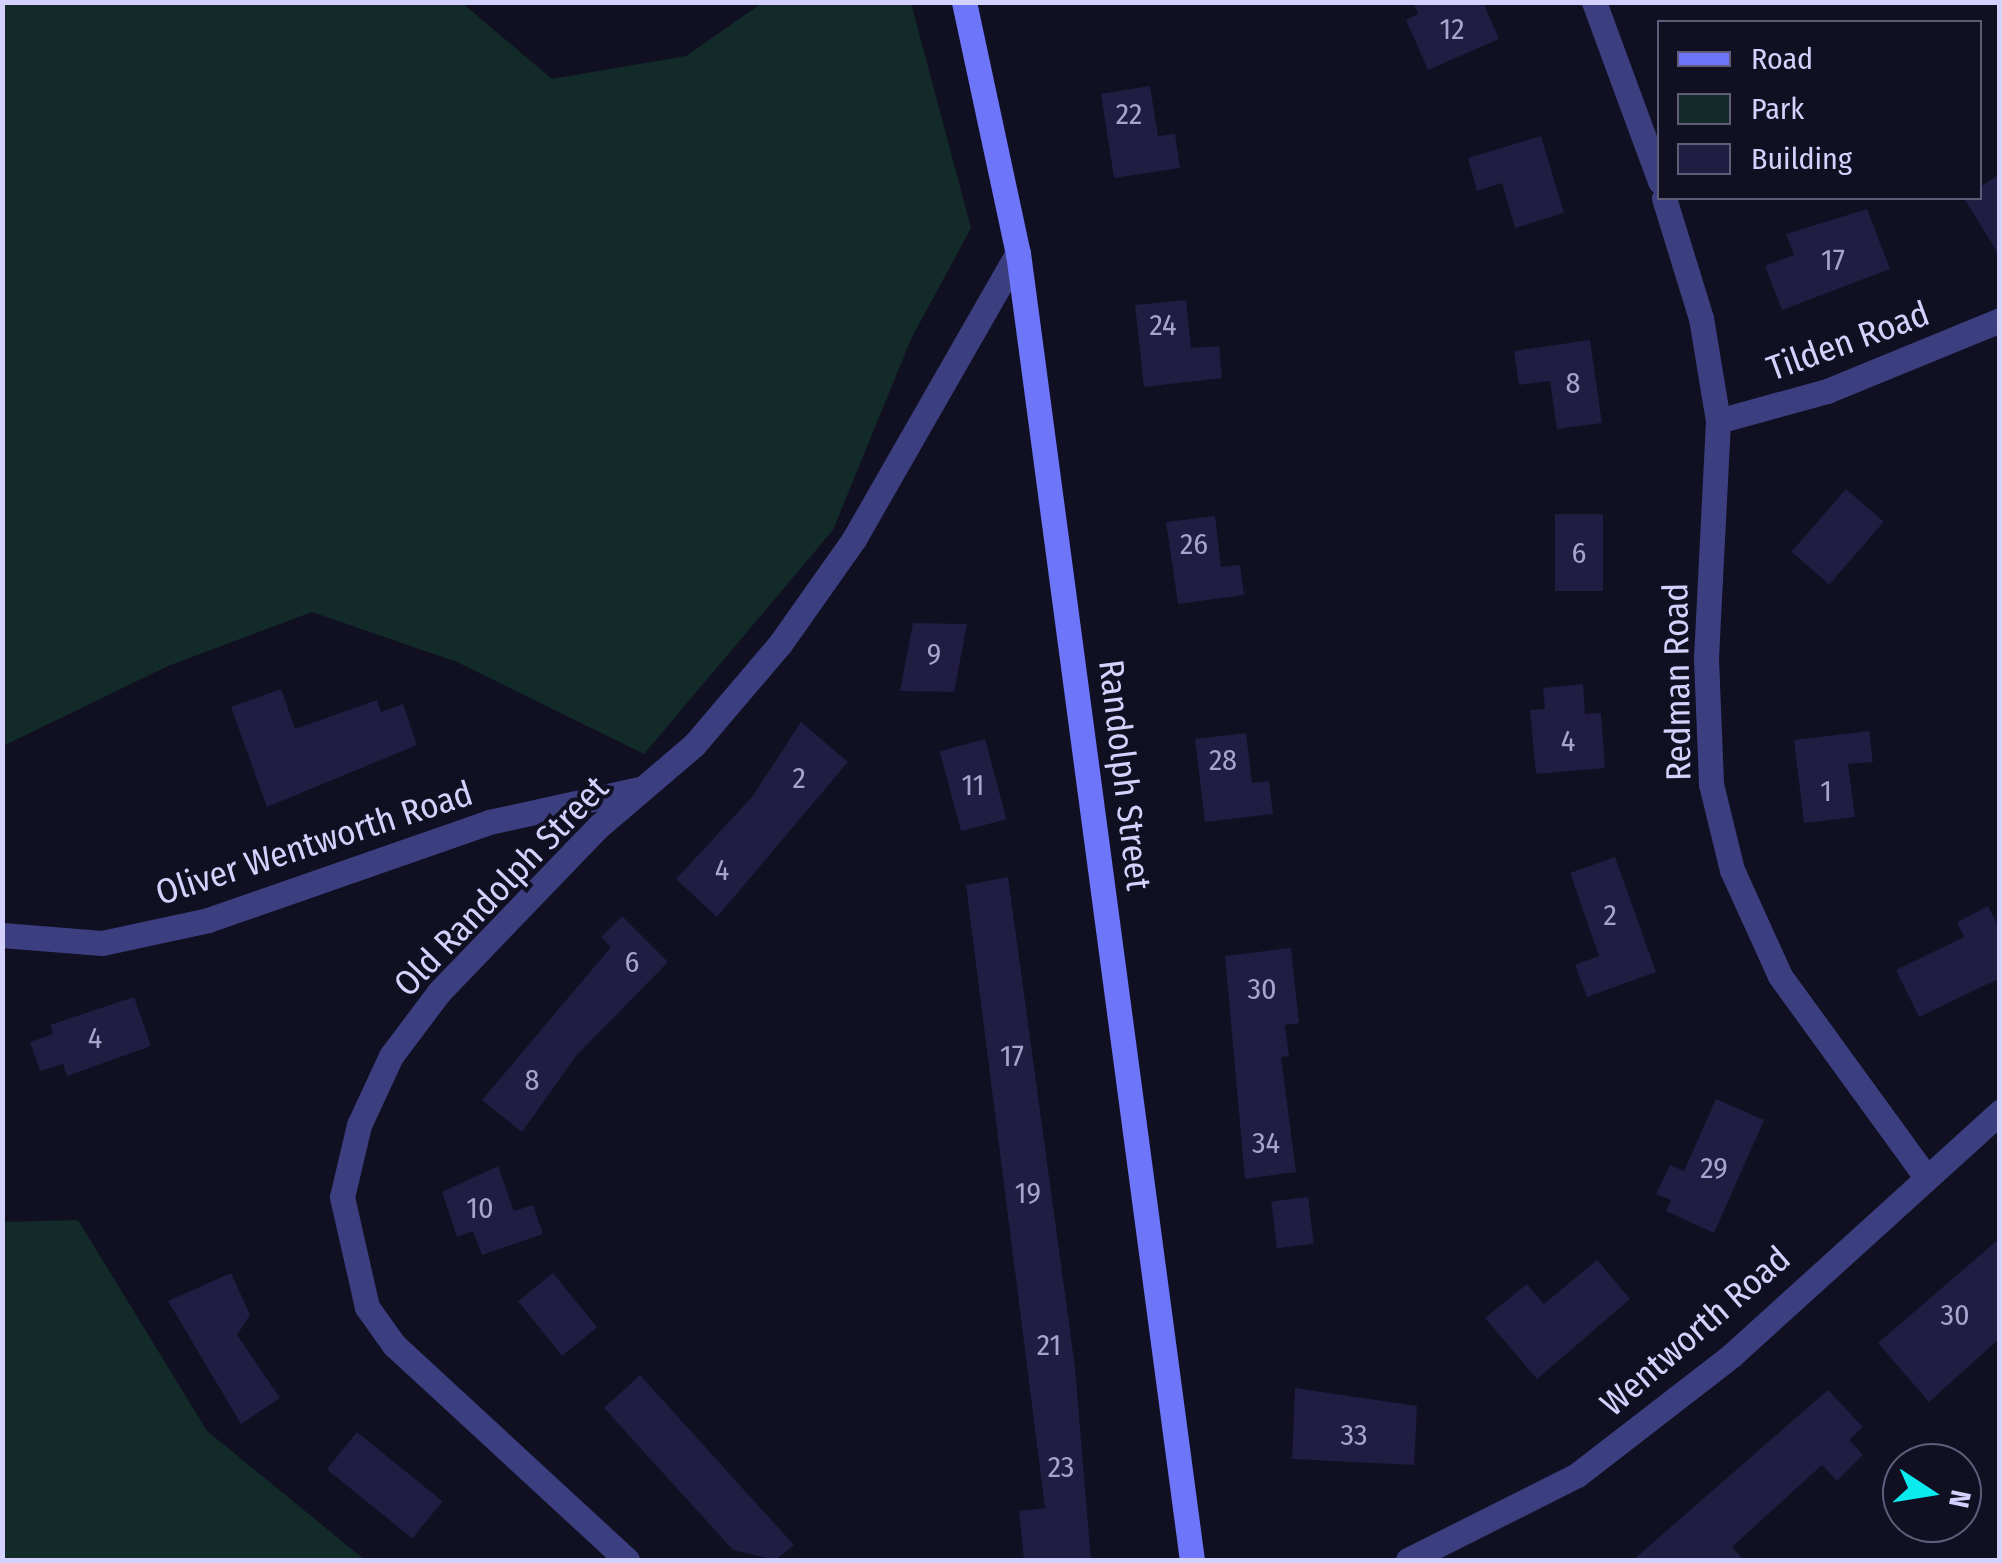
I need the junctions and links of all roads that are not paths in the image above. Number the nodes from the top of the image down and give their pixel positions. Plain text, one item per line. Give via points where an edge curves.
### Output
1 (964, 2) edge
2 (1594, 2) edge
3 (1657, 173) edge
4 (1665, 200) edge
5 (1018, 253) junction
6 (2000, 320) edge
7 (1718, 421) junction
8 (644, 788) junction
9 (2, 936) edge
10 (2000, 1112) edge
11 (1923, 1172) junction
12 (627, 1560) edge
13 (1192, 1560) edge
14 (1408, 1560) edge

1 - 5 main road, Randolph Street
2 - 3 street
4 - 7 street, Redman Road via 1701,318
5 - 8 street, Old Randolph Street via 854,540 780,644
5 - 13 main road, Randolph Street
6 - 7 street, Tilden Road via 1827,391
7 - 11 street, Redman Road via 1706,658 1711,784 1732,870 1780,976
8 - 9 street, Oliver Wentworth Road via 489,822 208,920 102,944
8 - 12 street, Old Randolph Street via 494,932 390,1056 359,1125 342,1197 350,1260 394,1346
10 - 11 street, Wentworth Road
11 - 14 street, Wentworth Road via 1732,1354 1577,1475

